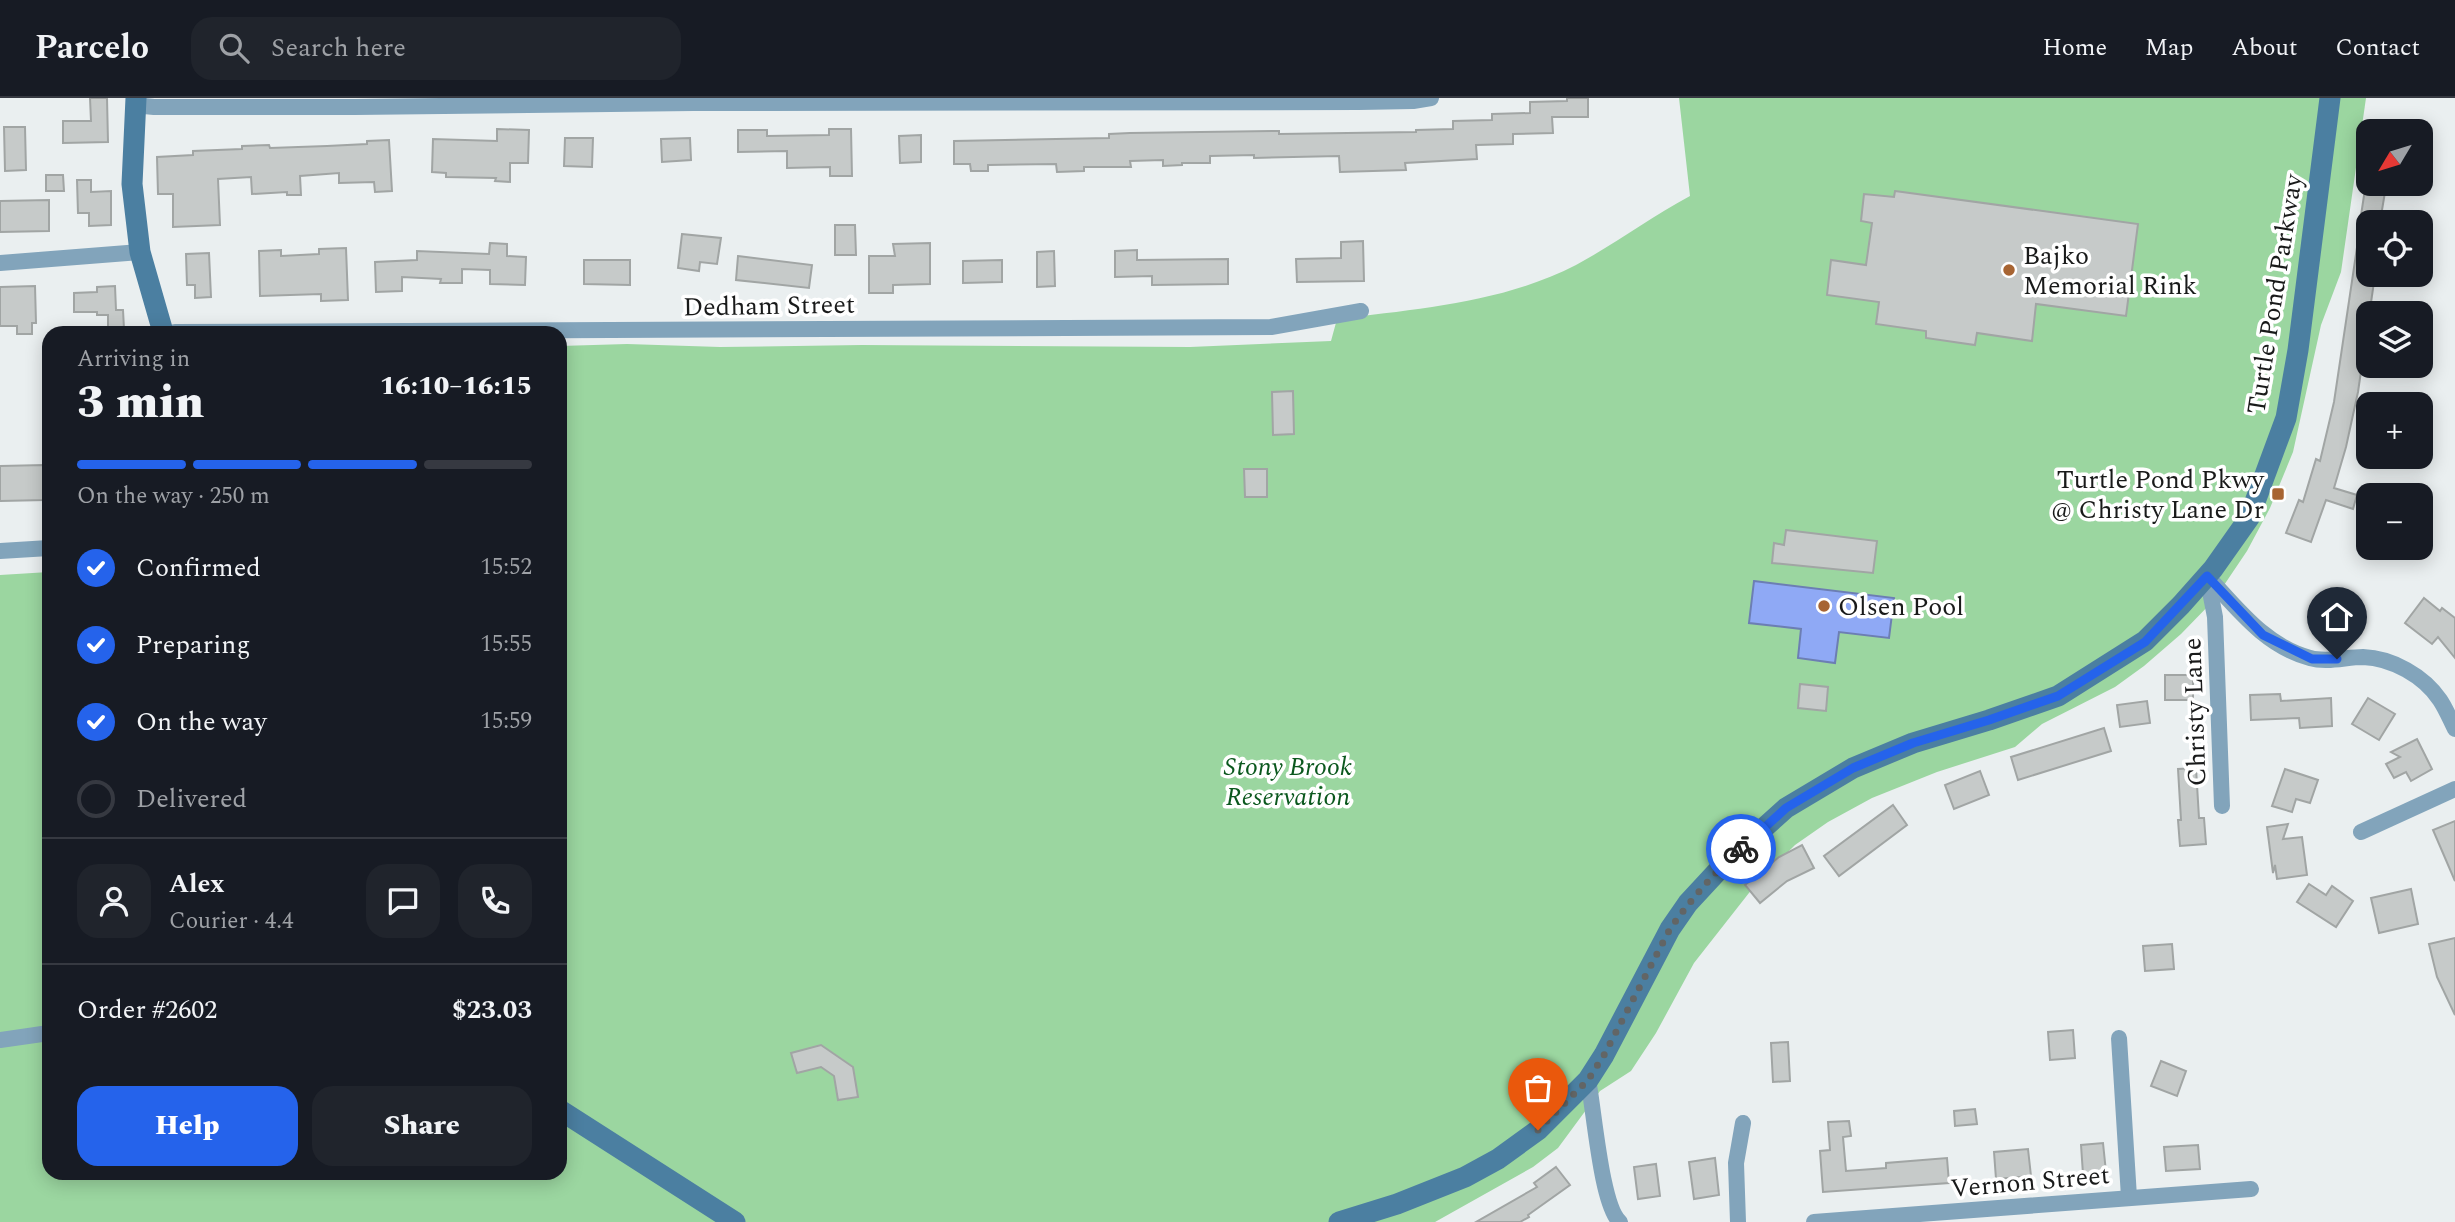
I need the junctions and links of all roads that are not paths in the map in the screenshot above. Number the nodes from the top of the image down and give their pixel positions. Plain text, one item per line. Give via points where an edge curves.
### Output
1 (1431, 98) edge
2 (2330, 98) edge
3 (555, 101) edge
4 (135, 102) edge
5 (140, 252) junction
6 (0, 263) edge
7 (1361, 311) dead end
8 (161, 326) edge
9 (567, 330) edge
10 (42, 548) edge
11 (0, 551) edge
12 (2207, 576) junction
13 (2455, 729) edge
14 (2455, 789) edge
15 (2222, 806) dead end
16 (2361, 832) dead end
17 (42, 1034) edge
18 (2119, 1038) dead end
19 (0, 1040) edge
20 (1588, 1080) junction
21 (567, 1114) edge
22 (1743, 1123) dead end
23 (2251, 1189) dead end
24 (2129, 1196) junction
25 (735, 1222) edge
26 (1339, 1222) edge
27 (1620, 1222) edge
28 (1738, 1222) edge
29 (1814, 1222) edge

1 - 3 street via 1413,102
2 - 12 main road, Turtle Pond Parkway via 2286,418 2249,518
3 - 4 street via 355,107 154,107
4 - 5 main road via 132,184
5 - 6 street
5 - 8 main road
7 - 9 street, Dedham Street via 1271,327
10 - 11 street
12 - 13 street via 2263,635 2288,649 2312,659 2384,660 2421,679 2440,699
12 - 15 street, Christy Lane via 2215,617
12 - 20 main road, Turtle Pond Parkway via 2145,642 2058,696 1913,743 1853,768 1786,808 1688,903
14 - 16 street
17 - 19 street
18 - 24 street
20 - 26 main road, Turtle Pond Parkway via 1538,1130 1498,1159 1397,1204
20 - 27 street via 1605,1188
21 - 25 main road
22 - 28 street via 1735,1163
23 - 24 street, Vernon Street
24 - 29 street, Vernon Street

